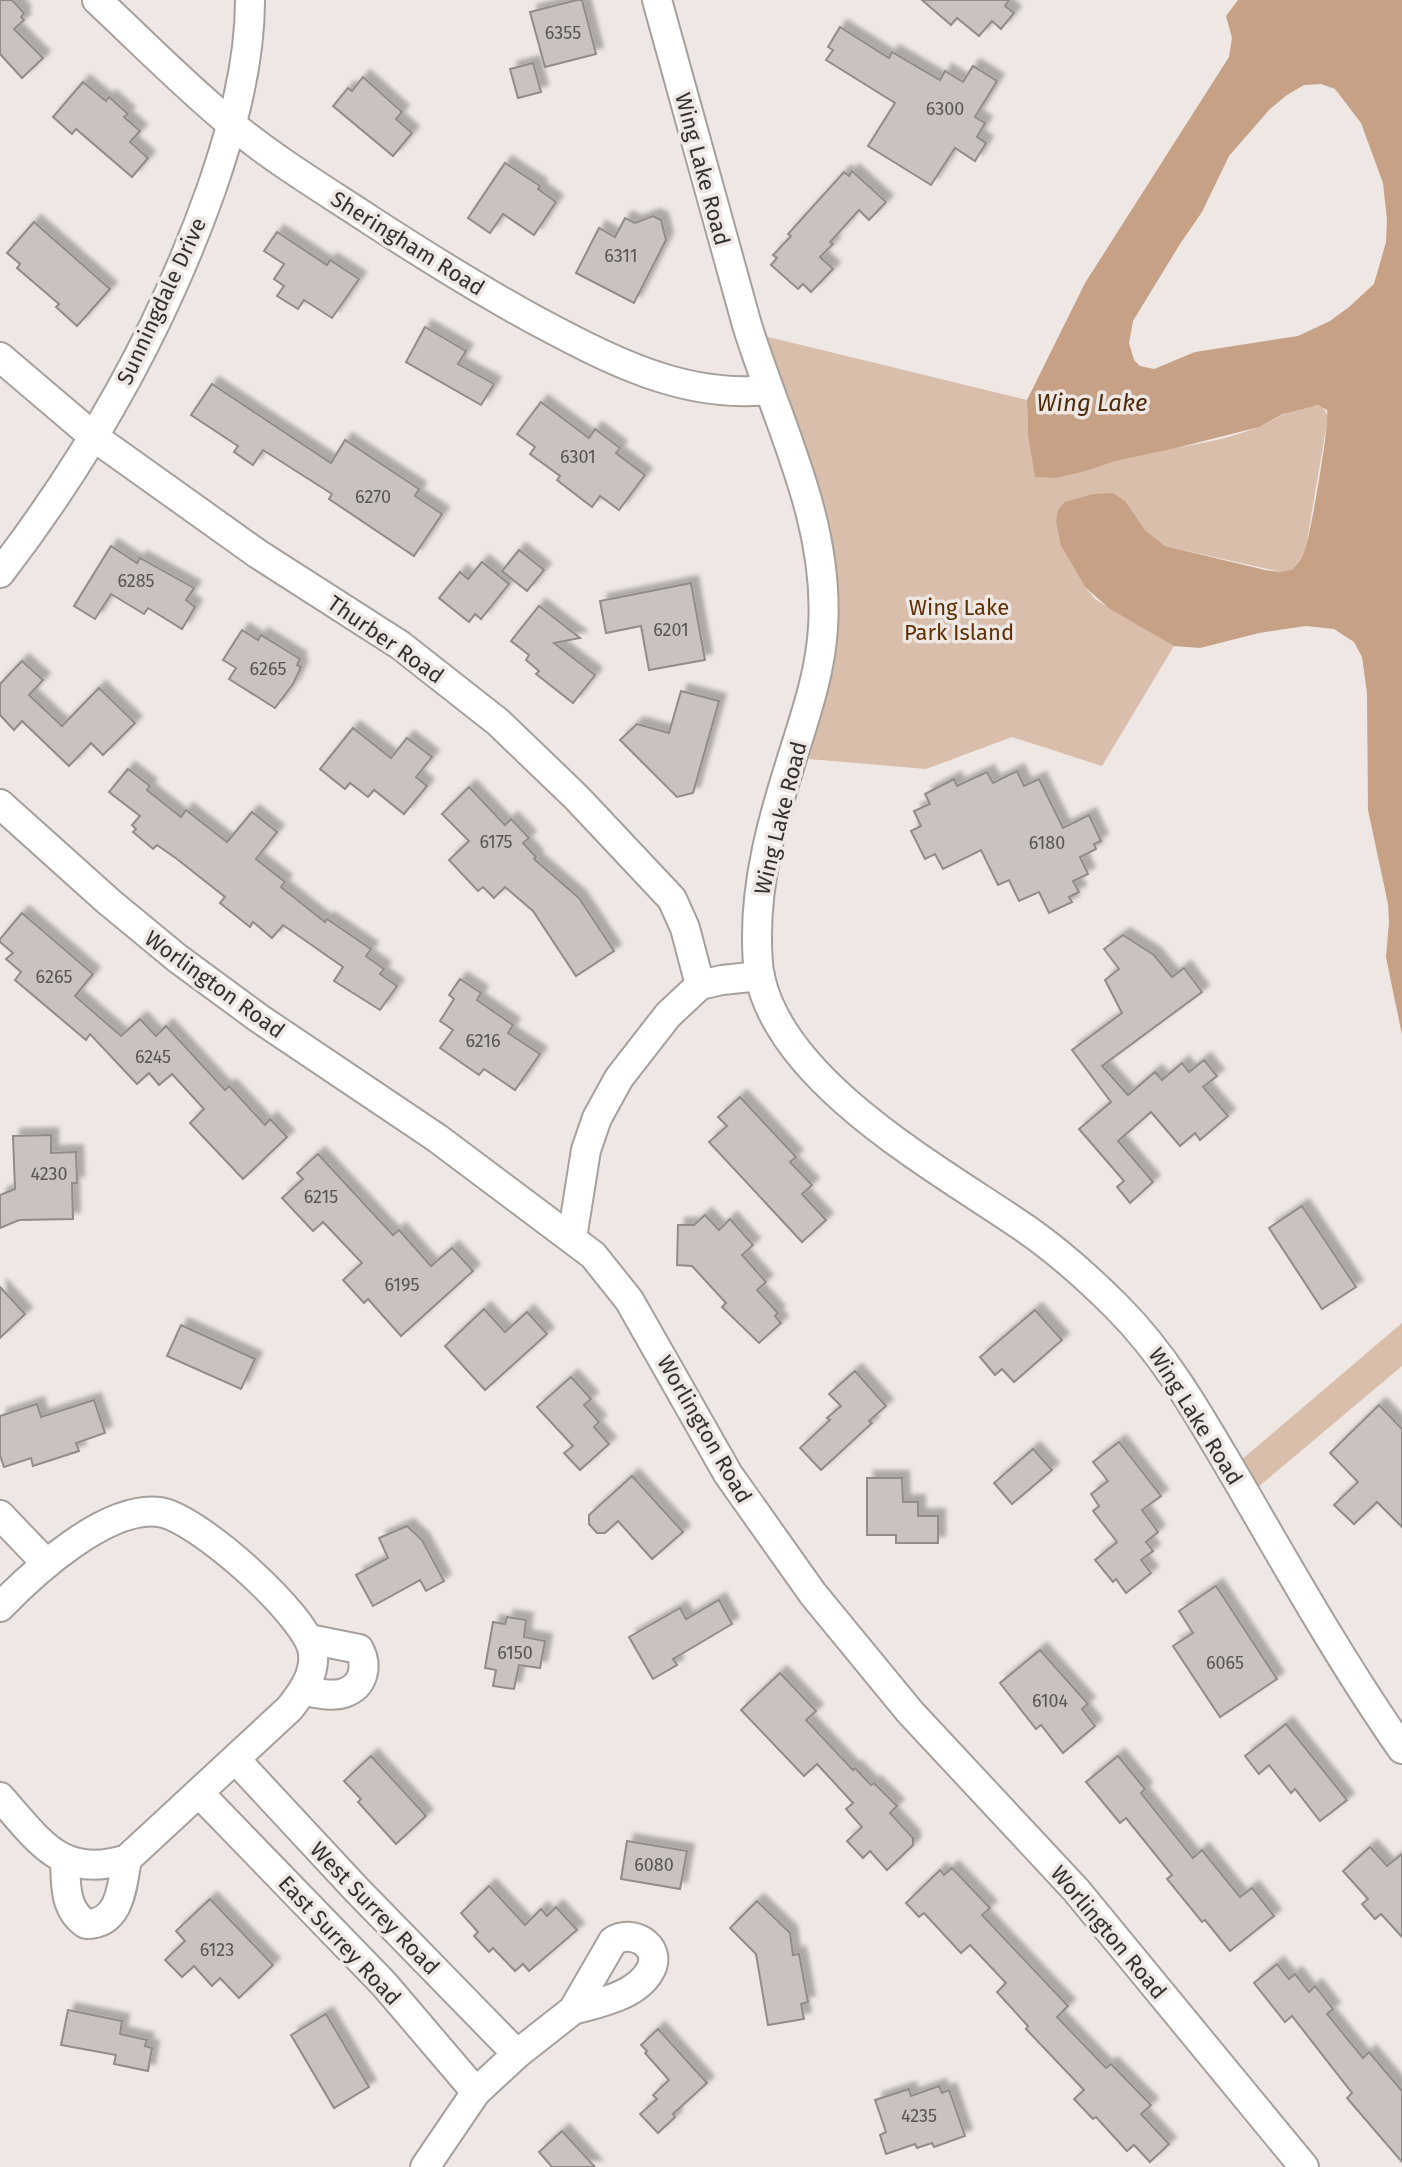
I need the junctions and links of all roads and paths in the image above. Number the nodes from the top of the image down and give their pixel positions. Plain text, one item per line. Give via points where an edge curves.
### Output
1 (97, 0) edge
2 (250, 0) edge
3 (657, 0) edge
4 (232, 125) junction
5 (0, 357) edge
6 (768, 390) junction
7 (94, 437) junction
8 (0, 573) edge
9 (0, 804) edge
10 (760, 976) junction
11 (700, 985) junction
12 (572, 1238) junction
13 (0, 1515) edge
14 (17, 1585) edge
15 (309, 1639) junction
16 (304, 1691) junction
17 (1402, 1749) edge
18 (218, 1777) junction
19 (0, 1797) edge
20 (127, 1859) junction
21 (65, 1861) junction
22 (573, 2010) dead end
23 (517, 2054) junction
24 (476, 2092) junction
25 (425, 2167) edge
26 (1304, 2167) edge

1 - 4 street, Sheringham Road
2 - 4 street, Sunningdale Drive via 245,71
3 - 6 street, Wing Lake Road
4 - 6 street, Sheringham Road via 437,264 596,352 642,372 713,391
4 - 7 street, Sunningdale Drive via 184,258
5 - 7 street, Thurber Road
6 - 10 street, Wing Lake Road via 808,499 824,603 815,684 761,878
7 - 8 street, Sunningdale Drive
7 - 11 street, Thurber Road via 258,554 400,645 498,722 672,899
9 - 12 street, Worlington Road via 177,958
10 - 11 street
10 - 17 street, Wing Lake Road via 782,1029 843,1098 1058,1254 1149,1341 1188,1394 1305,1596
11 - 12 street via 658,1027 607,1097 586,1150
12 - 26 street, Worlington Road via 629,1300 728,1474 813,1594 910,1712 1076,1890
13 - 14 street
14 - 15 street via 76,1542 119,1520 159,1512 199,1529 236,1560
15 - 16 street via 313,1664
15 - 16 street via 359,1649 365,1664 355,1687 343,1693
16 - 18 street
18 - 20 street
18 - 23 street, West Surrey Road via 346,1879
18 - 24 street, East Surrey Road
19 - 21 street
20 - 21 street via 92,1866
20 - 21 street via 115,1909 96,1924 86,1924 73,1913
22 - 23 street
23 - 24 street
24 - 25 street

